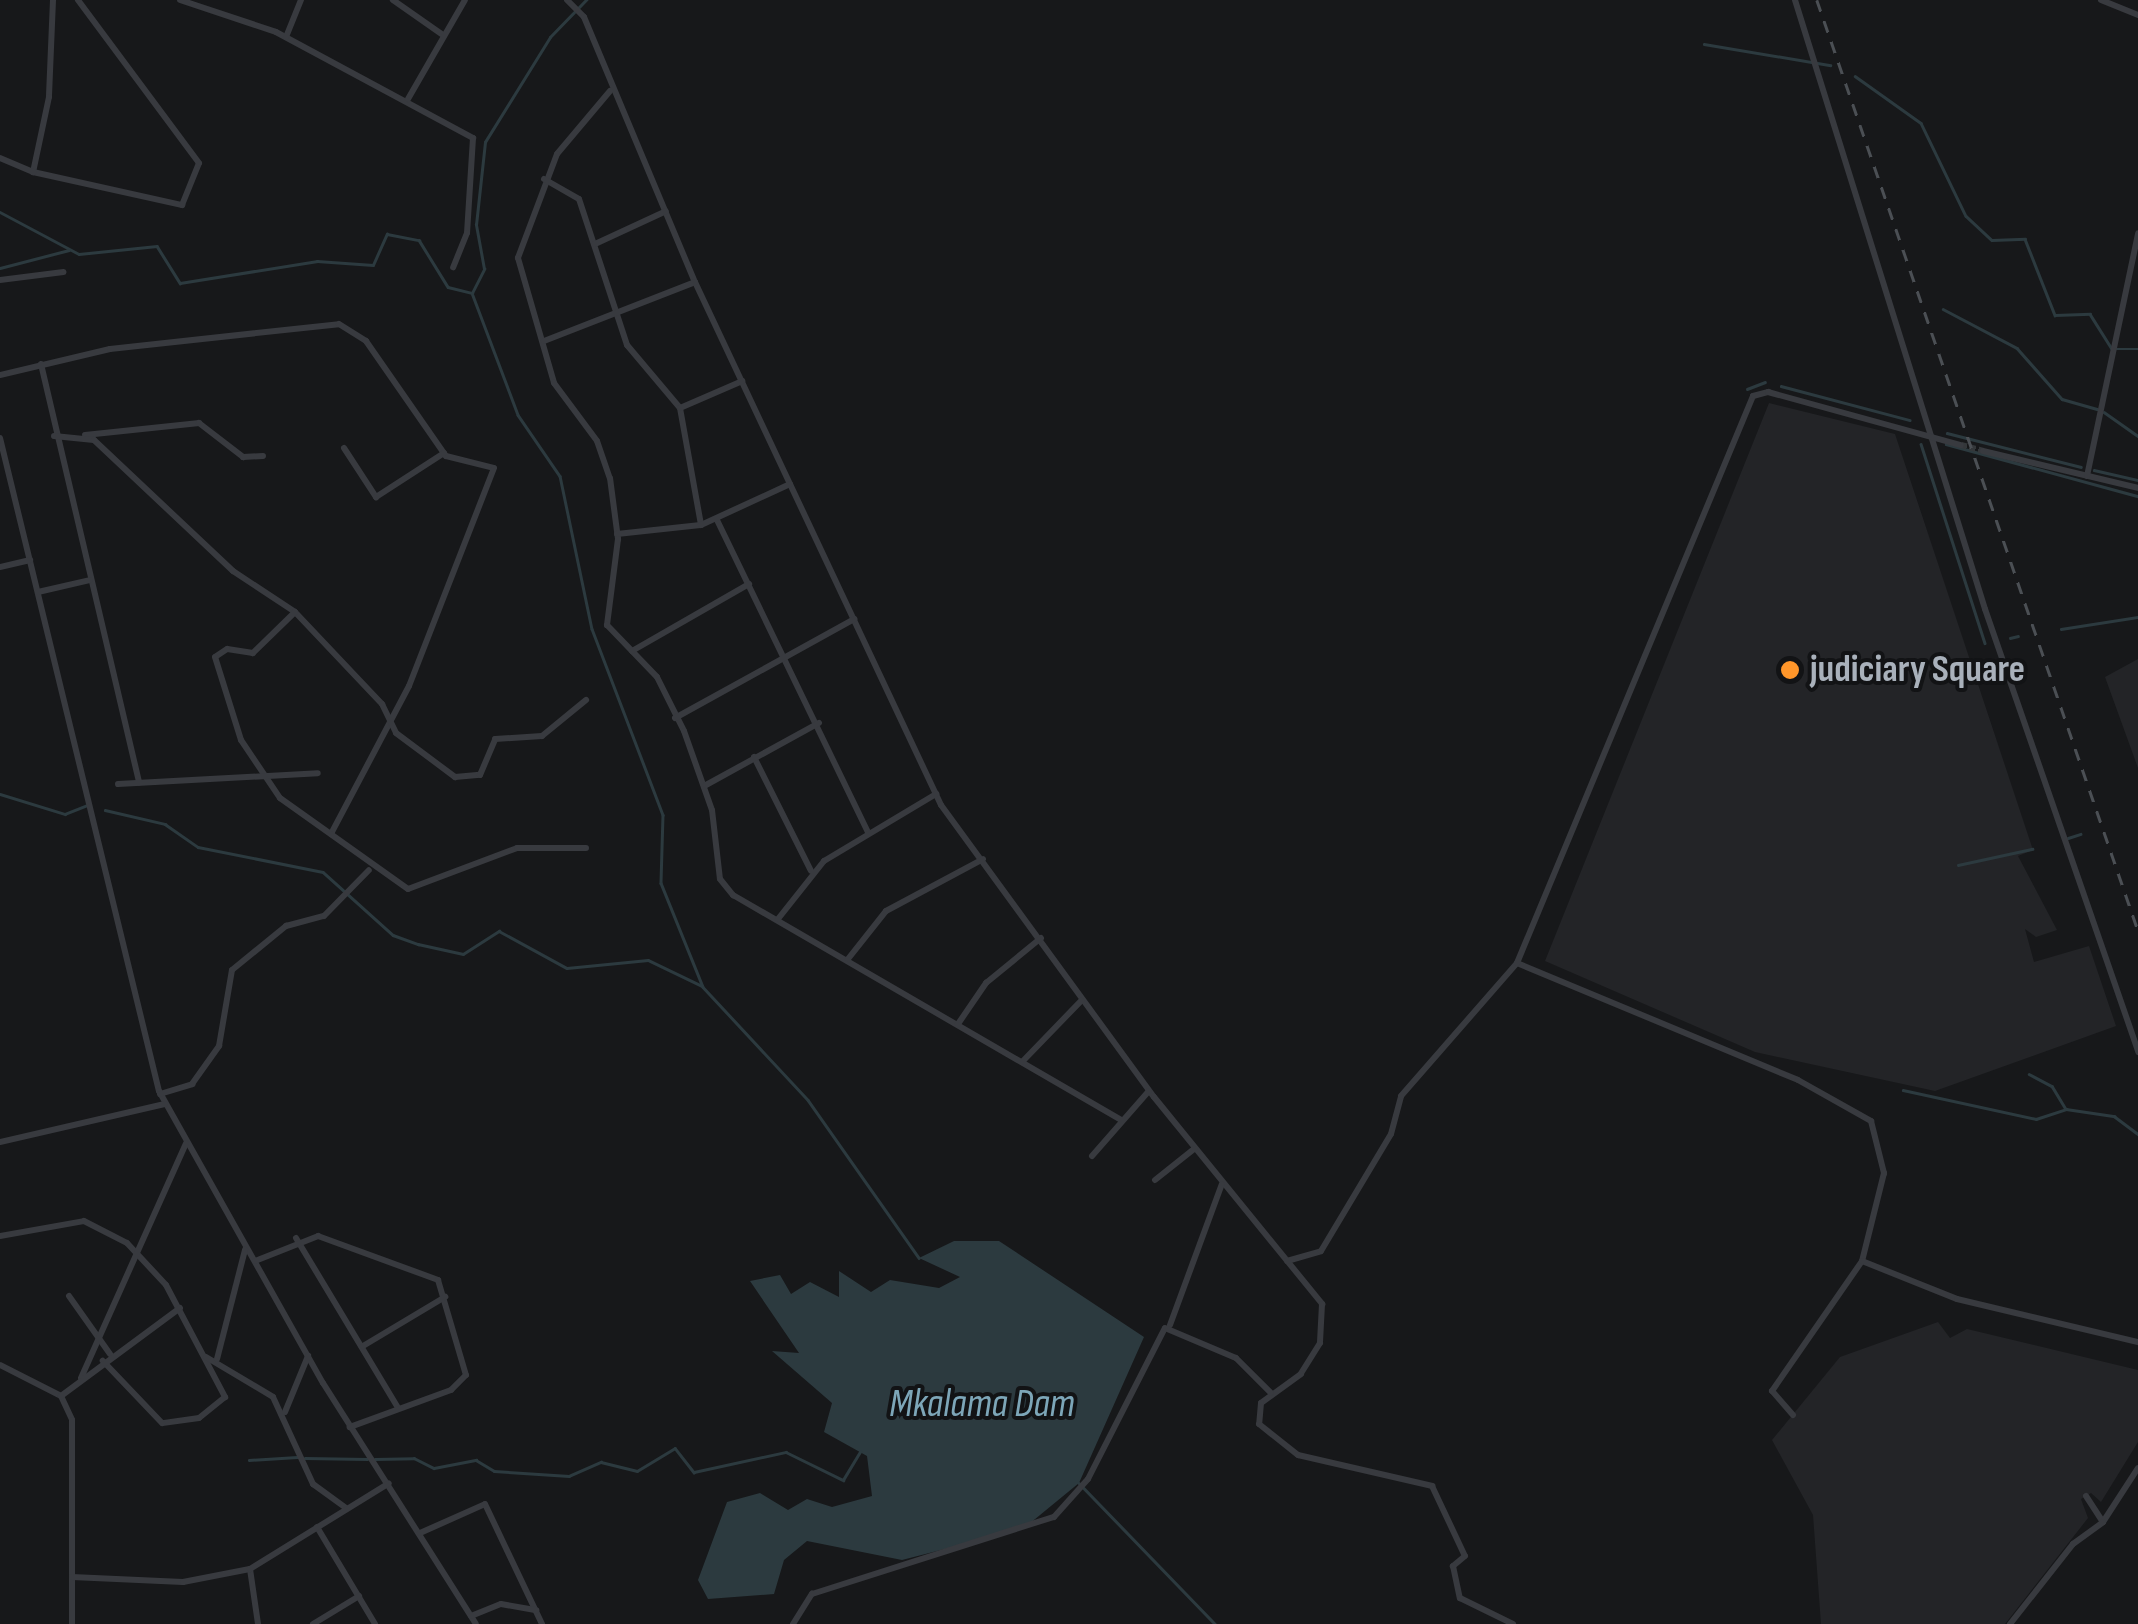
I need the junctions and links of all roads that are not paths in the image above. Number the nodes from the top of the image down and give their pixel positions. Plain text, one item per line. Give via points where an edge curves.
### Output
1 (53, 0) edge
2 (78, 0) edge
3 (180, 0) edge
4 (301, 0) edge
5 (393, 0) edge
6 (465, 0) edge
7 (567, 0) edge
8 (1794, 0) edge
9 (2101, 0) edge
10 (2138, 15) edge
11 (443, 35) junction
12 (286, 37) junction
13 (610, 90) junction
14 (408, 99) junction
15 (0, 158) edge
16 (33, 172) junction
17 (544, 179) junction
18 (666, 211) junction
19 (2138, 232) edge
20 (595, 244) junction
21 (2136, 260) edge
22 (453, 267) dead end
23 (64, 272) dead end
24 (0, 280) edge
25 (695, 282) junction
26 (618, 314) junction
27 (544, 341) junction
28 (41, 364) junction
29 (0, 375) edge
30 (742, 381) junction
31 (680, 408) junction
32 (84, 435) junction
33 (54, 436) junction
34 (1930, 436) junction
35 (0, 438) edge
36 (1962, 445) tunnel mouth
37 (344, 448) dead end
38 (1983, 451) tunnel mouth
39 (444, 453) junction
40 (263, 456) dead end
41 (2087, 476) junction
42 (790, 484) junction
43 (2138, 488) edge
44 (717, 520) junction
45 (701, 525) junction
46 (617, 534) junction
47 (30, 560) junction
48 (0, 567) edge
49 (90, 580) junction
50 (749, 584) junction
51 (38, 592) junction
52 (295, 612) junction
53 (854, 619) junction
54 (632, 651) junction
55 (784, 656) junction
56 (586, 700) dead end
57 (676, 718) junction
58 (385, 720) junction
59 (819, 723) junction
60 (754, 758) junction
61 (318, 773) dead end
62 (261, 780) junction
63 (139, 782) junction
64 (118, 784) dead end
65 (706, 785) junction
66 (936, 794) junction
67 (331, 834) junction
68 (868, 834) junction
69 (586, 848) dead end
70 (982, 859) junction
71 (369, 870) junction
72 (811, 871) junction
73 (778, 919) junction
74 (1041, 938) junction
75 (848, 959) junction
76 (1516, 963) junction
77 (1082, 1000) junction
78 (958, 1024) junction
79 (2138, 1052) edge
80 (1022, 1062) junction
81 (1149, 1091) junction
82 (160, 1094) junction
83 (164, 1104) junction
84 (1121, 1120) junction
85 (0, 1142) edge
86 (186, 1143) junction
87 (1194, 1150) junction
88 (1092, 1156) dead end
89 (1155, 1180) dead end
90 (1222, 1183) junction
91 (0, 1236) edge
92 (296, 1238) junction
93 (245, 1247) junction
94 (136, 1250) junction
95 (1286, 1261) junction
96 (1862, 1261) junction
97 (255, 1262) junction
98 (69, 1296) dead end
99 (445, 1297) junction
100 (180, 1308) junction
101 (1170, 1326) junction
102 (99, 1337) junction
103 (2138, 1342) edge
104 (363, 1346) junction
105 (110, 1354) junction
106 (308, 1356) junction
107 (206, 1357) junction
108 (217, 1359) junction
109 (103, 1361) junction
110 (0, 1365) edge
111 (81, 1378) junction
112 (1272, 1393) junction
113 (60, 1396) junction
114 (398, 1408) junction
115 (285, 1413) junction
116 (1793, 1415) dead end
117 (350, 1427) junction
118 (2138, 1468) edge
119 (389, 1483) junction
120 (2086, 1496) dead end
121 (346, 1508) junction
122 (2103, 1522) junction
123 (317, 1527) junction
124 (420, 1533) junction
125 (250, 1568) junction
126 (72, 1577) junction
127 (359, 1596) junction
128 (536, 1610) junction
129 (472, 1621) edge
130 (72, 1624) edge
131 (258, 1624) edge
132 (313, 1624) edge
133 (375, 1624) edge
134 (542, 1624) edge
135 (794, 1624) edge
136 (1513, 1624) edge
137 (2010, 1624) edge

1 - 16 street via 49,97
2 - 16 street via 199,163 182,204
3 - 12 street
4 - 12 street
5 - 11 street
6 - 11 street
7 - 13 street via 582,13
8 - 34 street
9 - 10 street
11 - 14 street
12 - 14 street
13 - 17 street
13 - 18 street
14 - 22 street via 477,144 468,232
15 - 16 street
17 - 20 street via 579,199
17 - 27 street via 518,258
18 - 20 street
18 - 25 street
19 - 21 street
20 - 26 street
21 - 41 street
23 - 24 street
25 - 26 street
25 - 30 street
26 - 27 street
26 - 31 street via 635,359
27 - 46 street via 561,400 605,459
28 - 29 street
28 - 33 street
28 - 39 street via 339,324 366,340
30 - 31 street
30 - 42 street
31 - 45 street
32 - 33 street
32 - 40 street via 199,424 243,457
32 - 52 street via 233,570
33 - 49 street
34 - 36 street
34 - 76 street via 1768,392 1740,412
34 - 79 street
35 - 47 street
37 - 39 street via 376,497
38 - 41 street
39 - 58 street via 494,468 491,483 409,686
41 - 43 street
42 - 44 street
42 - 53 street
44 - 45 street
44 - 50 street
45 - 46 street
46 - 54 street via 607,626
47 - 48 street
47 - 51 street
49 - 51 street
49 - 63 street
50 - 54 street
50 - 55 street
51 - 82 street
52 - 58 street via 382,704
52 - 62 street via 253,653 227,649 216,657
53 - 55 street
53 - 66 street
54 - 57 street via 658,677
55 - 57 street
55 - 59 street
56 - 58 street via 542,736 495,740 487,767 469,780 430,765
57 - 65 street
58 - 67 street
59 - 60 street
59 - 68 street
60 - 65 street
60 - 72 street
61 - 62 street
62 - 63 street
62 - 67 street
63 - 64 street
65 - 73 street via 726,889
66 - 68 street
66 - 70 street
67 - 71 street
68 - 72 street
69 - 71 street via 516,848 418,889
70 - 74 street
70 - 75 street via 886,912
71 - 82 street via 324,916 286,926 232,970 219,1046 192,1084
72 - 73 street
73 - 75 street
74 - 77 street
74 - 78 street via 986,982
75 - 78 street
76 - 95 street via 1401,1096 1391,1134 1321,1252
76 - 96 street via 1815,1088 1871,1121 1884,1173
77 - 80 street
77 - 81 street
78 - 80 street
80 - 84 street
81 - 84 street
81 - 87 street
82 - 83 street
83 - 85 street
83 - 86 street
84 - 88 street
86 - 93 street
86 - 94 street
87 - 89 street
87 - 90 street
90 - 95 street
90 - 101 street
91 - 94 street via 84,1222
92 - 97 street
92 - 99 street via 333,1238 418,1266
92 - 104 street
93 - 97 street
93 - 108 street
94 - 100 street
94 - 102 street
95 - 112 street via 1322,1304 1324,1333 1301,1374
96 - 103 street via 1957,1299
96 - 116 street via 1772,1391
97 - 106 street
98 - 102 street
99 - 104 street
99 - 114 street via 466,1375
100 - 105 street
100 - 107 street
101 - 112 street via 1241,1362
101 - 135 street via 1088,1479 1054,1517 812,1594
102 - 105 street
102 - 111 street
104 - 114 street
105 - 109 street
106 - 115 street via 287,1390
106 - 117 street
107 - 108 street
107 - 109 street via 224,1387 222,1405 173,1425 153,1419
108 - 115 street
109 - 111 street
110 - 113 street
111 - 113 street
112 - 136 street via 1259,1424 1298,1456 1432,1486 1464,1556 1453,1566 1460,1598
113 - 126 street via 73,1430
114 - 117 street
115 - 121 street via 313,1484
117 - 119 street
118 - 122 street
119 - 121 street
119 - 124 street
120 - 122 street
121 - 123 street
122 - 137 street via 2073,1544
123 - 125 street
123 - 127 street
124 - 128 street via 485,1504
124 - 129 street
125 - 126 street via 183,1582
125 - 131 street
126 - 130 street
127 - 132 street
127 - 133 street
128 - 129 street via 500,1604
128 - 134 street

